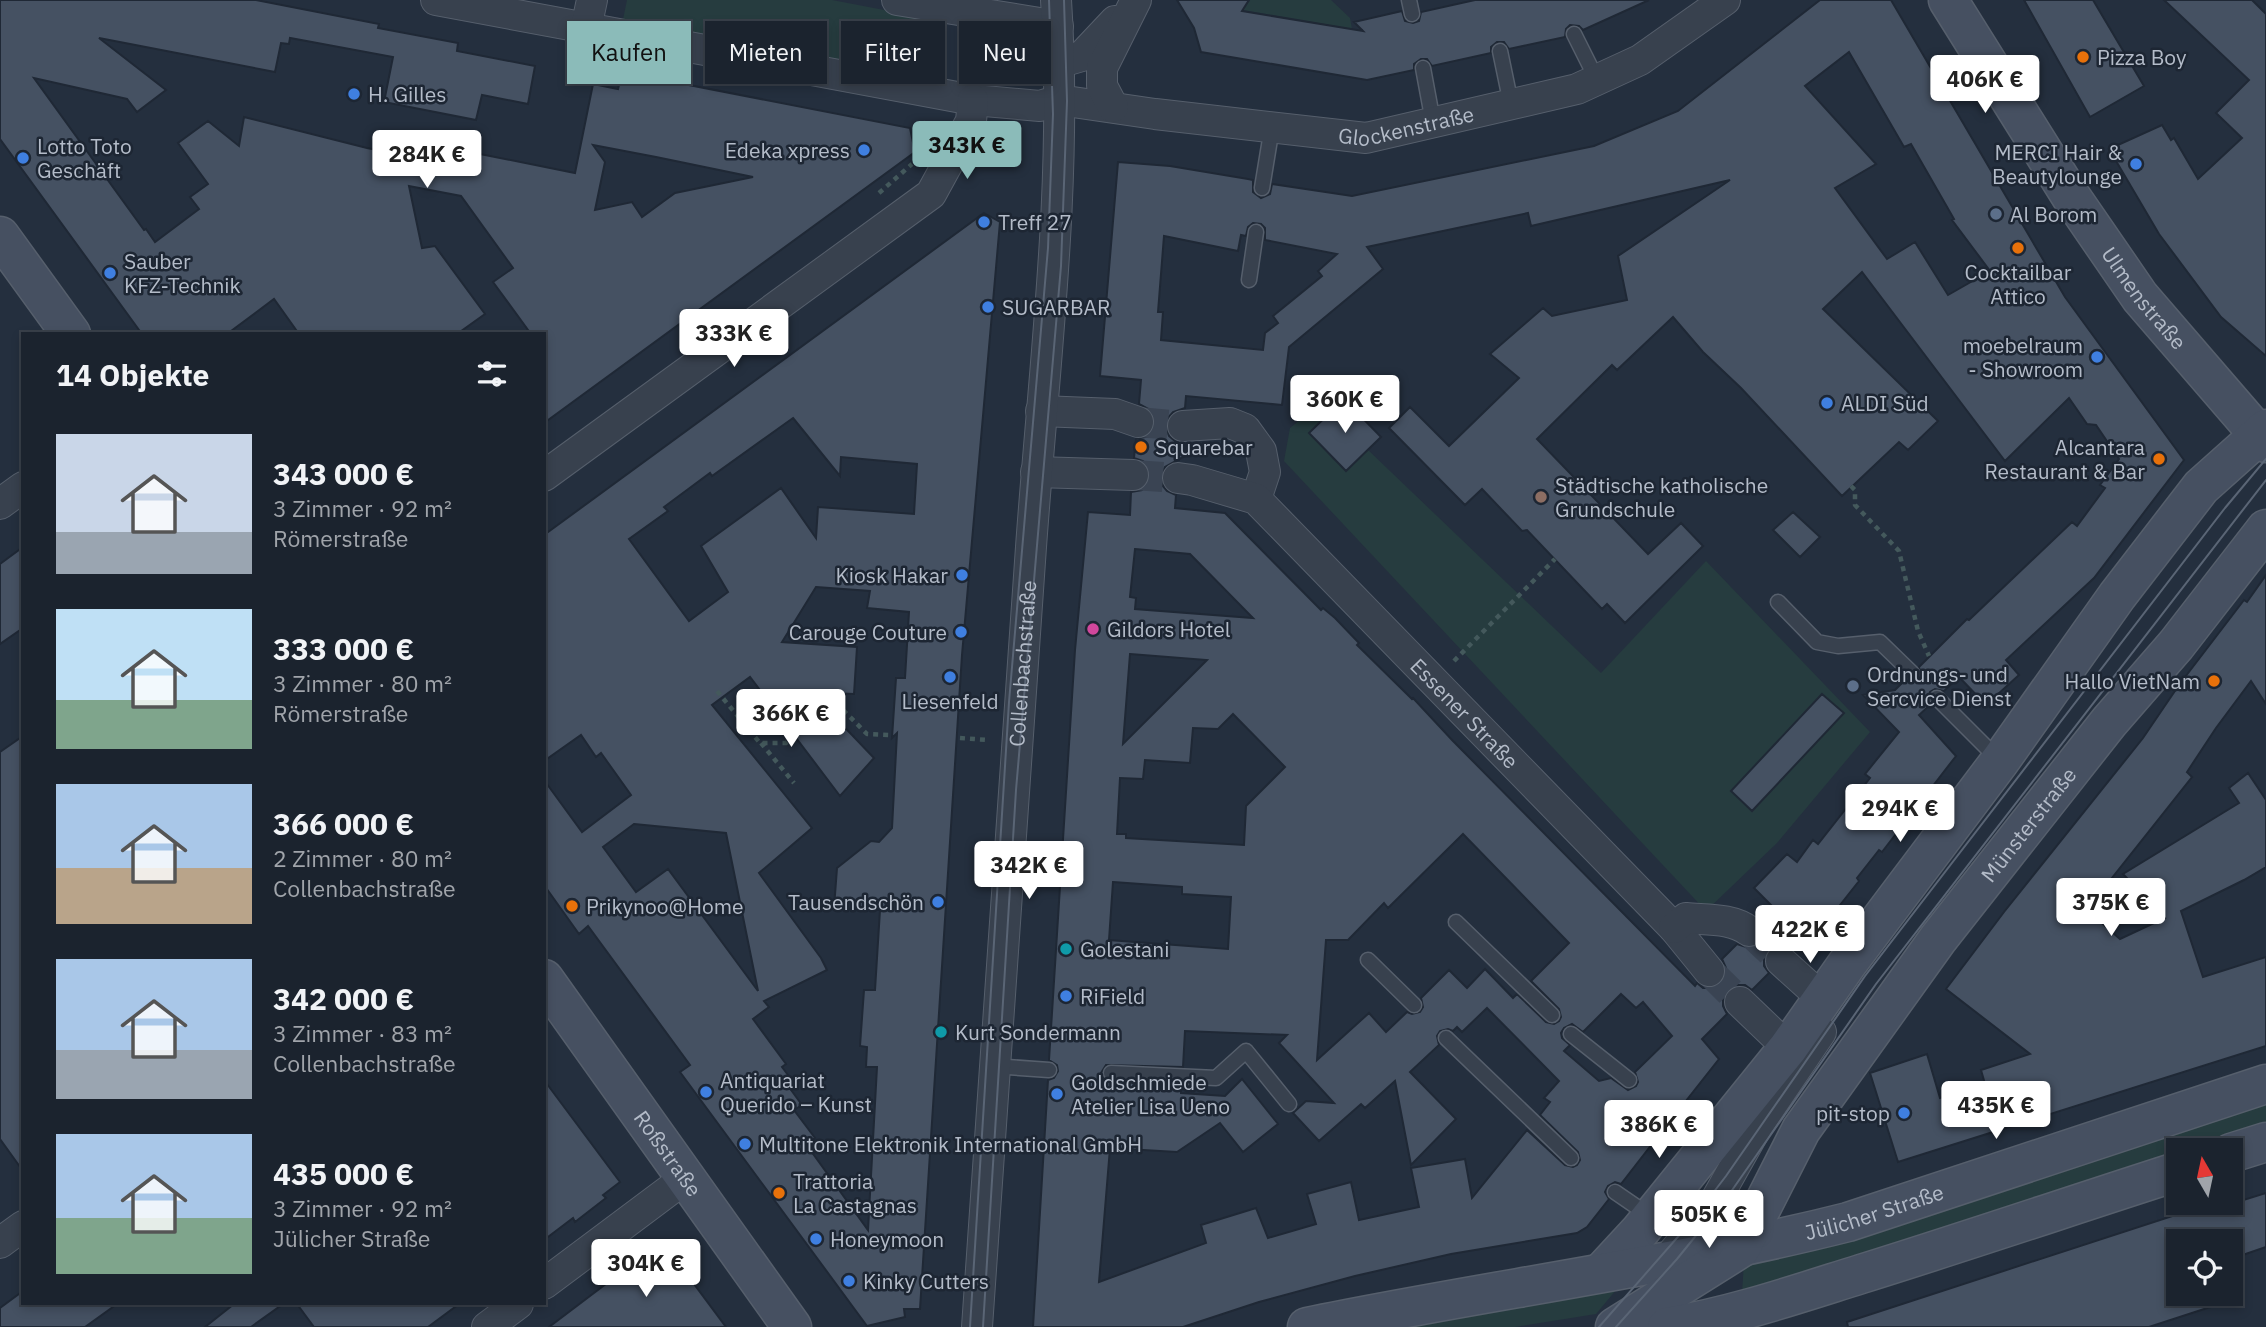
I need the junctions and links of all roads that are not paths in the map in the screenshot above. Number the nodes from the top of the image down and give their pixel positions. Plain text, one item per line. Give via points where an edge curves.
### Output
1 (436, 0) edge
2 (897, 0) edge
3 (1135, 0) edge
4 (1948, 0) edge
5 (1714, 3) edge
6 (1057, 13) edge
7 (589, 14) edge
8 (1574, 34) dead end
9 (1500, 51) dead end
10 (1059, 63) junction
11 (1423, 68) dead end
12 (1597, 80) junction
13 (973, 100) junction
14 (1059, 100) junction
15 (1511, 104) junction
16 (1113, 107) junction
17 (1433, 122) junction
18 (1272, 127) junction
19 (1262, 188) dead end
20 (1256, 232) dead end
21 (0, 236) edge
22 (1249, 280) dead end
23 (70, 332) edge
24 (1041, 411) junction
25 (1138, 422) tunnel mouth
26 (1183, 426) tunnel mouth
27 (2263, 435) edge
28 (1036, 472) junction
29 (546, 475) edge
30 (1133, 475) tunnel mouth
31 (1178, 478) tunnel mouth
32 (21, 488) edge
33 (1256, 499) junction
34 (0, 504) edge
35 (2266, 529) edge
36 (1778, 602) dead end
37 (1913, 673) dead end
38 (1937, 698) dead end
39 (2000, 761) junction
40 (1456, 922) dead end
41 (1674, 928) junction
42 (1749, 931) tunnel mouth
43 (1368, 960) dead end
44 (1781, 961) tunnel mouth
45 (1847, 964) junction
46 (1709, 971) tunnel mouth
47 (546, 982) edge
48 (1823, 999) junction
49 (1740, 1002) tunnel mouth
50 (1414, 1005) dead end
51 (1552, 1016) dead end
52 (1572, 1034) dead end
53 (1446, 1038) dead end
54 (1788, 1048) junction
55 (993, 1066) junction
56 (1049, 1070) dead end
57 (1111, 1073) dead end
58 (1629, 1080) dead end
59 (2266, 1084) edge
60 (1289, 1104) dead end
61 (1672, 1118) dead end
62 (1801, 1130) junction
63 (1712, 1142) junction
64 (2266, 1142) edge
65 (2244, 1149) edge
66 (1571, 1157) dead end
67 (2166, 1175) edge
68 (687, 1177) junction
69 (1615, 1192) dead end
70 (1713, 1205) junction
71 (1651, 1217) junction
72 (21, 1227) edge
73 (0, 1243) edge
74 (1741, 1248) junction
75 (1665, 1262) junction
76 (1603, 1271) junction
77 (546, 1283) edge
78 (517, 1305) edge
79 (1703, 1324) edge
80 (487, 1327) edge
81 (792, 1327) edge
82 (977, 1327) edge
83 (1307, 1327) edge
84 (1609, 1327) edge
85 (1615, 1327) edge
86 (1667, 1327) edge

1 - 7 street, Glockenstraße
2 - 6 street via 1014,19
3 - 10 street via 1082,56
3 - 16 street via 1102,68 1102,86
4 - 27 main road, Ulmenstraße via 2140,297
5 - 12 street, Glockenstraße via 1640,60
6 - 10 street, Collenbachstraße
7 - 13 street, Glockenstraße
8 - 12 lane
9 - 15 lane
10 - 14 street, Collenbachstraße
11 - 17 lane
12 - 15 street, Glockenstraße
13 - 14 street, Glockenstraße via 1040,106
13 - 29 street via 971,121 931,194
14 - 16 street, Glockenstraße
14 - 24 street, Collenbachstraße via 1055,239
15 - 17 street, Glockenstraße
16 - 18 street, Glockenstraße
17 - 18 street, Glockenstraße via 1366,138
18 - 19 lane
20 - 22 lane
21 - 23 main road
24 - 25 street via 1115,414
24 - 28 street, Collenbachstraße
26 - 33 street via 1230,423 1245,429 1261,451 1265,472
27 - 39 main road, Münsterstraße via 2201,487
28 - 30 street
28 - 55 street, Collenbachstraße
31 - 33 street, Essener Straße
32 - 34 street
33 - 41 street, Essener Straße
35 - 62 main road, Münsterstraße via 1938,939
36 - 37 lane via 1817,642 1838,646 1880,642
38 - 39 lane
39 - 45 main road, Münsterstraße
40 - 51 lane
41 - 42 street via 1686,918 1726,921
41 - 46 street, Essener Straße
43 - 50 lane
44 - 48 street
45 - 48 main road, Münsterstraße
45 - 70 street, Münsterstraße via 1830,1019 1758,1125
47 - 68 main road, Roßstraße
48 - 54 main road, Münsterstraße
49 - 54 street
52 - 58 lane
53 - 66 lane
54 - 63 main road, Münsterstraße
55 - 56 lane
55 - 82 street, Collenbachstraße
57 - 60 lane via 1216,1078 1246,1051
59 - 74 main road, Jülicher Straße via 1848,1222
61 - 63 lane
62 - 70 street, Münsterstraße
62 - 74 main road, Münsterstraße
63 - 71 main road, Münsterstraße
64 - 65 main road
67 - 79 main road
68 - 77 street
68 - 81 main road, Roßstraße
69 - 71 lane
70 - 75 street, Münsterstraße
71 - 76 main road, Münsterstraße
72 - 73 street
74 - 75 main road, Jülicher Straße
74 - 85 main road
75 - 76 main road, Jülicher Straße
75 - 84 street, Münsterstraße
76 - 83 main road, Jülicher Straße
78 - 80 street
79 - 86 main road

